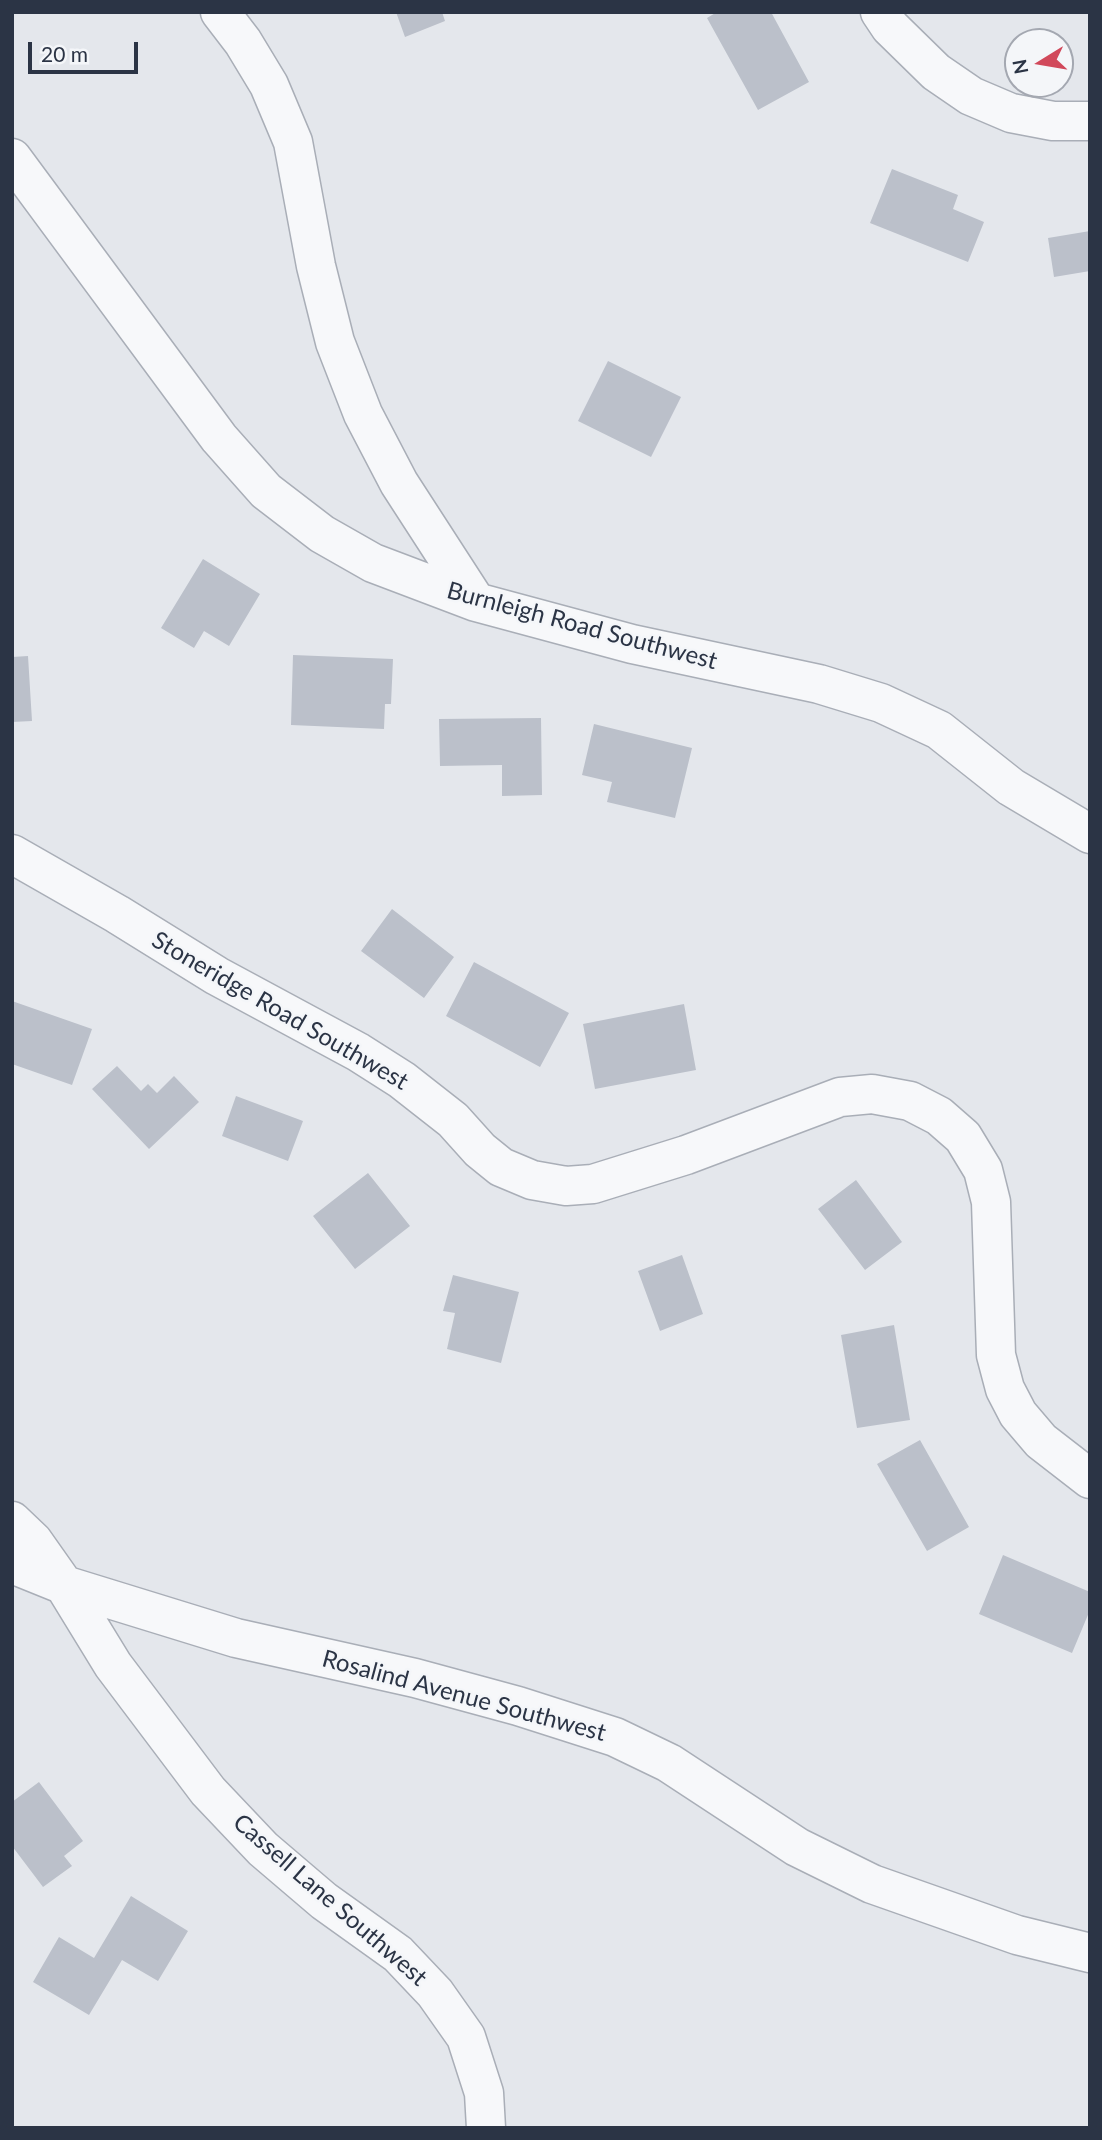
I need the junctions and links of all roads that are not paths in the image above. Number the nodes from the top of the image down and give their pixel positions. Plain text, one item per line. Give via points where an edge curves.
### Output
1 (220, 12) edge
2 (880, 12) edge
3 (1090, 121) edge
4 (12, 158) edge
5 (476, 602) junction
6 (1090, 834) edge
7 (12, 854) edge
8 (1090, 1479) edge
9 (12, 1521) edge
10 (12, 1564) edge
11 (64, 1584) junction
12 (1090, 1953) edge
13 (486, 2128) edge

1 - 5 street via 268,85 293,142 335,342 363,414 399,483
2 - 3 street via 936,72 971,96 1011,113 1053,121
4 - 5 street, Burnleigh Road Southwest via 219,438 266,491 322,534 373,563
5 - 6 street, Burnleigh Road Southwest via 881,703 939,730 1011,787
7 - 8 street, Stoneridge Road Southwest via 217,976 358,1052 453,1120 501,1167 532,1180 566,1186 593,1184 686,1155 840,1097 872,1094 898,1098 939,1116 963,1137 984,1170 992,1202 996,1355 1005,1389 1018,1415 1041,1441
9 - 11 street, Cassell Lane Southwest
10 - 11 street, Rosalind Avenue Southwest
11 - 12 street, Rosalind Avenue Southwest via 236,1637 415,1678 615,1737 669,1763 797,1846 872,1884 1017,1935
11 - 13 street, Cassell Lane Southwest via 113,1665 208,1791 263,1849 324,1901 398,1954 435,1993 466,2037 484,2093

